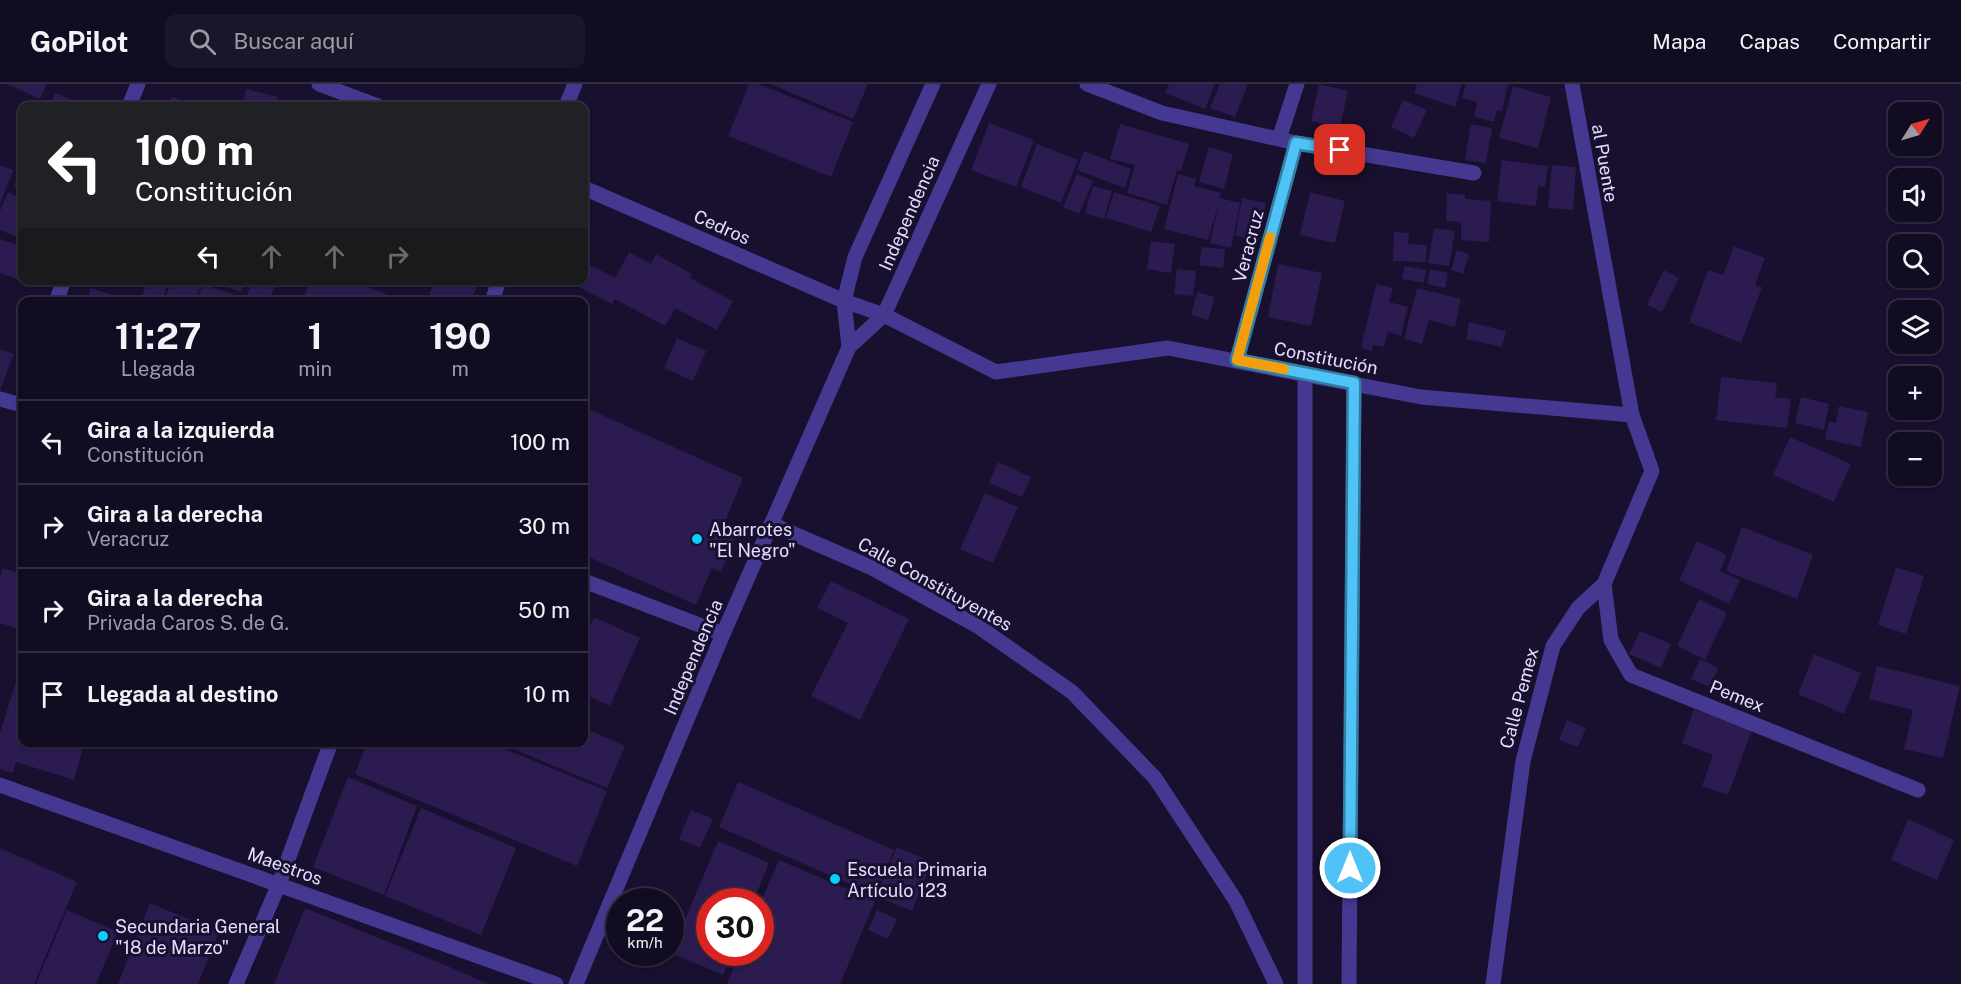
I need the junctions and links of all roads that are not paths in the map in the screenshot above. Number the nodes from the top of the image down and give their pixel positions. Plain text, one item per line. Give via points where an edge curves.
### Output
1 (138, 84) edge
2 (319, 84) edge
3 (575, 84) edge
4 (933, 84) edge
5 (989, 84) edge
6 (1087, 84) edge
7 (1297, 84) edge
8 (1572, 84) edge
9 (131, 102) edge
10 (367, 102) edge
11 (568, 102) edge
12 (1279, 139) junction
13 (1296, 143) junction
14 (1474, 173) dead end
15 (588, 190) edge
16 (844, 301) junction
17 (884, 315) junction
18 (849, 348) junction
19 (1237, 360) junction
20 (1305, 374) junction
21 (1354, 383) junction
22 (0, 399) edge
23 (18, 400) edge
24 (1632, 416) junction
25 (771, 524) junction
26 (588, 583) edge
27 (1604, 585) junction
28 (723, 634) junction
29 (329, 747) edge
30 (0, 785) edge
31 (1918, 790) dead end
32 (279, 884) junction
33 (236, 984) edge
34 (556, 984) edge
35 (576, 984) edge
36 (1276, 984) edge
37 (1305, 984) edge
38 (1348, 984) edge
39 (1493, 984) edge

1 - 9 street
2 - 10 street
3 - 11 street
4 - 16 street, Independencia via 855,257
5 - 17 street, Independencia
6 - 12 street via 1162,112
7 - 12 street
8 - 24 street, al Puente
12 - 13 street
13 - 14 street
13 - 19 street, Veracruz
15 - 16 street, Cedros
16 - 17 street, Cedros
16 - 18 street, Independencia
17 - 18 street, Independencia
17 - 19 street, Constitución via 996,372 1168,348
18 - 25 street, Independencia
19 - 20 street, Constitución
20 - 21 street, Constitución
20 - 37 street
21 - 24 street, Constitución via 1421,397
21 - 38 street
22 - 23 street
24 - 27 street, Calle Pemex via 1652,471
25 - 28 street, Independencia
25 - 36 street, Calle Constituyentes via 870,567 979,627 1072,692 1155,778 1236,901
26 - 28 street
27 - 31 street, Pemex via 1611,640 1631,675
27 - 39 street, Calle Pemex via 1578,608 1553,646 1523,761
28 - 35 street, Independencia
29 - 32 street
30 - 32 street, Maestros
32 - 33 street
32 - 34 street, Maestros

